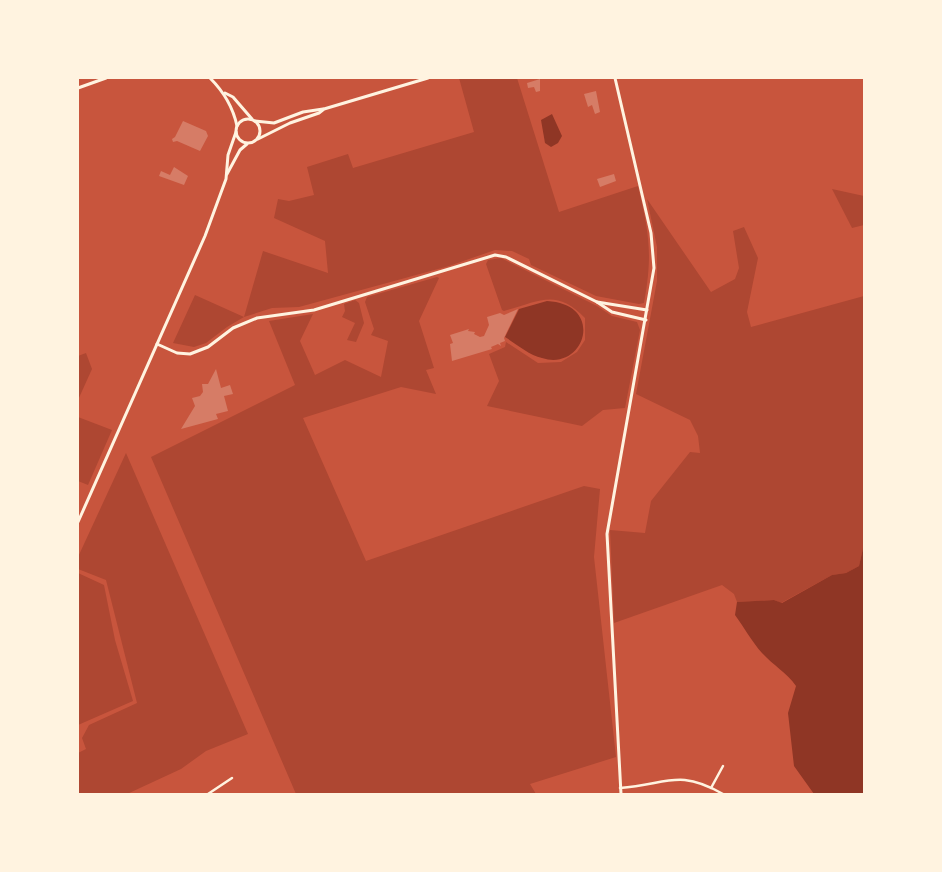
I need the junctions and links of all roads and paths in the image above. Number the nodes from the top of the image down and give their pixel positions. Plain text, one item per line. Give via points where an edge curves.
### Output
1 (106, 78) edge
2 (210, 78) edge
3 (428, 78) edge
4 (614, 78) edge
5 (78, 88) edge
6 (224, 93) junction
7 (324, 109) junction
8 (255, 121) junction
9 (237, 127) junction
10 (236, 132) junction
11 (258, 139) junction
12 (247, 143) junction
13 (227, 174) junction
14 (597, 302) junction
15 (648, 310) junction
16 (646, 320) junction
17 (157, 344) junction
18 (78, 522) edge
19 (723, 766) dead end
20 (232, 778) dead end
21 (620, 788) junction
22 (711, 788) junction
23 (208, 794) edge
24 (621, 794) edge
25 (723, 794) edge

1 - 5 main road
2 - 6 main road
3 - 7 main road
4 - 15 main road via 651,233 654,268
6 - 8 main road via 233,97
6 - 9 main road via 234,112
7 - 8 main road via 310,109 274,123
7 - 11 main road
8 - 9 main road via 244,120
8 - 11 main road via 260,133
9 - 10 main road
10 - 12 main road via 241,141
10 - 13 main road via 228,155
11 - 12 main road
12 - 13 main road
13 - 17 main road via 205,236
14 - 15 main road
14 - 16 main road via 612,312
14 - 17 main road via 506,257 495,255 314,310 257,318 233,328 208,348 190,354 178,353
15 - 16 main road
16 - 21 main road via 607,534
17 - 18 main road
19 - 22 street
20 - 23 street
21 - 22 street via 676,778
21 - 24 main road
22 - 25 street

